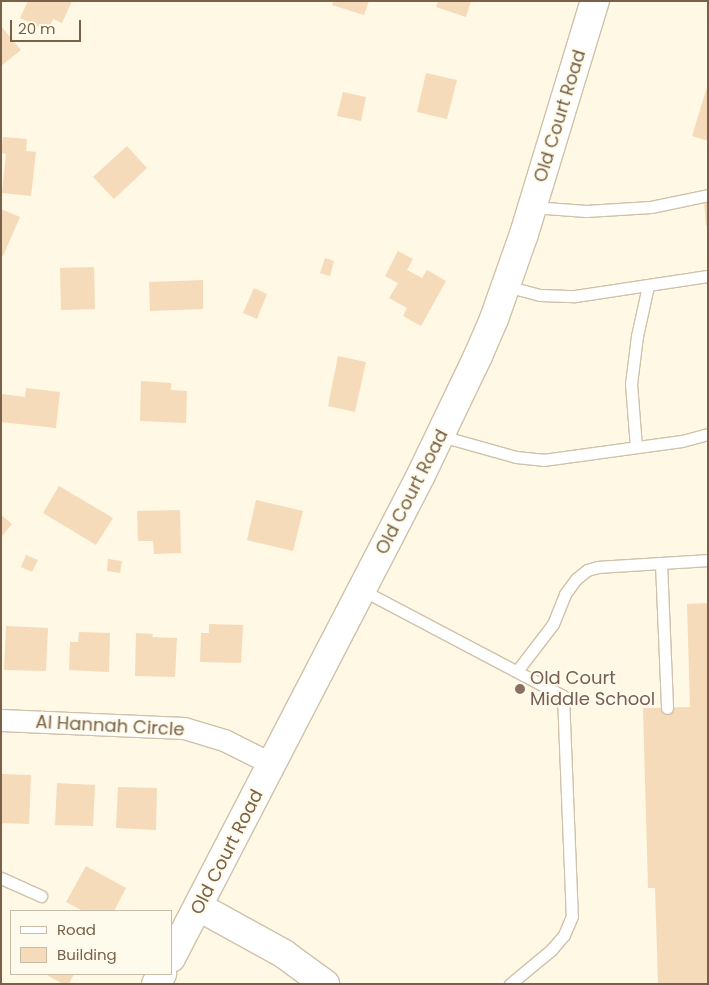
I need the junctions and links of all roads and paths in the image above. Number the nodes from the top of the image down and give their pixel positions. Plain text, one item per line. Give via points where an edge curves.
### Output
1 (595, 1) edge
2 (708, 195) edge
3 (532, 207) junction
4 (708, 276) edge
5 (506, 286) junction
6 (648, 286) junction
7 (708, 434) edge
8 (441, 436) junction
9 (636, 447) junction
10 (708, 560) edge
11 (661, 563) junction
12 (362, 590) junction
13 (517, 671) junction
14 (667, 708) dead end
15 (1, 720) edge
16 (272, 764) junction
17 (1, 878) edge
18 (41, 896) dead end
19 (199, 907) junction
20 (172, 956) edge
21 (325, 984) edge
22 (510, 984) edge

1 - 3 main road, Old Court Road
2 - 3 lane via 652,207 595,211
3 - 5 main road, Old Court Road
4 - 6 lane
5 - 6 lane via 540,295 575,296
5 - 8 main road, Old Court Road
6 - 9 lane via 631,384
7 - 9 lane
8 - 9 lane via 543,460
8 - 12 main road, Old Court Road
10 - 11 lane
11 - 13 lane via 587,570 570,586 552,624
11 - 14 lane
12 - 13 lane
12 - 16 main road, Old Court Road
13 - 22 lane via 564,696 572,916 564,935 551,950
15 - 16 street, Al Hannah Circle via 184,728 224,740
16 - 19 main road, Old Court Road
17 - 18 lane
19 - 20 main road, Old Court Road
19 - 21 main road via 276,949

